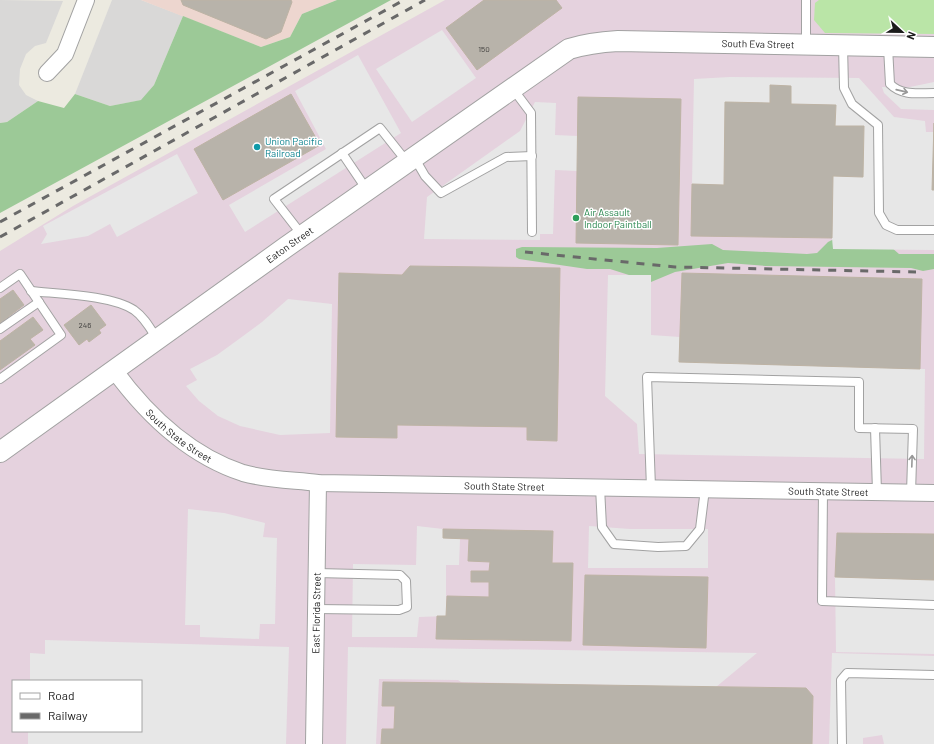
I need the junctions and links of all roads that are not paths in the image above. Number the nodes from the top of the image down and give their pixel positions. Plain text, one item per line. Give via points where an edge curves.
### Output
1 (86, 0) edge
2 (806, 0) edge
3 (583, 44) joint
4 (806, 45) junction
5 (843, 45) junction
6 (888, 46) junction
7 (934, 47) edge
8 (47, 73) dead end
9 (513, 88) junction
10 (934, 93) edge
11 (342, 153) junction
12 (532, 156) junction
13 (410, 160) junction
14 (367, 190) junction
15 (934, 230) edge
16 (532, 232) dead end
17 (302, 235) junction
18 (0, 288) edge
19 (31, 290) junction
20 (39, 302) junction
21 (0, 329) edge
22 (157, 339) junction
23 (114, 370) junction
24 (0, 379) edge
25 (875, 428) junction
26 (0, 452) edge
27 (318, 483) junction
28 (600, 487) junction
29 (651, 488) junction
30 (704, 489) junction
31 (823, 491) junction
32 (877, 492) junction
33 (911, 492) junction
34 (934, 493) edge
35 (317, 572) junction
36 (934, 605) edge
37 (316, 608) junction
38 (934, 675) edge
39 (314, 744) edge
40 (842, 744) edge

1 - 8 street via 64,54
2 - 4 lane
3 - 4 street, South Eva Street via 618,41
3 - 9 street, Eaton Street via 569,49
4 - 5 street, South Eva Street
5 - 6 street, South Eva Street
5 - 15 lane via 844,88 852,104 878,125 879,213 886,225 897,230
6 - 7 street, South Eva Street
6 -> 10 lane via 890,84 896,91
9 - 12 lane via 532,113
9 - 13 street, Eaton Street
11 - 13 lane via 380,128
11 - 14 lane
11 - 17 lane via 274,199
12 - 13 lane via 506,157 441,193
12 - 16 lane
13 - 14 street, Eaton Street
14 - 17 street, Eaton Street
17 - 22 street, Eaton Street
18 - 19 lane via 20,274
19 - 20 lane
19 - 22 lane via 122,303 144,319
20 - 21 lane
20 - 24 lane via 61,335
22 - 23 street, Eaton Street
23 - 26 street, Eaton Street
23 - 27 street, South State Street via 158,422 199,452 243,473 264,478
25 - 29 lane via 859,428 859,382 647,377
25 - 32 lane
33 -> 25 lane via 913,429
27 - 28 street, South State Street
27 - 35 street, East Florida Street
28 - 29 street, South State Street
28 - 30 lane via 602,527 614,544 658,547 686,546 693,539 700,529
29 - 30 street, South State Street
30 - 31 street, South State Street
31 - 32 street, South State Street
31 - 36 lane via 822,602
32 - 33 street, South State Street
33 - 34 street, South State Street
35 - 37 street, East Florida Street
35 - 37 lane via 400,575 406,581 407,607 399,610
37 - 39 street, East Florida Street
38 - 40 lane via 847,673 841,680

